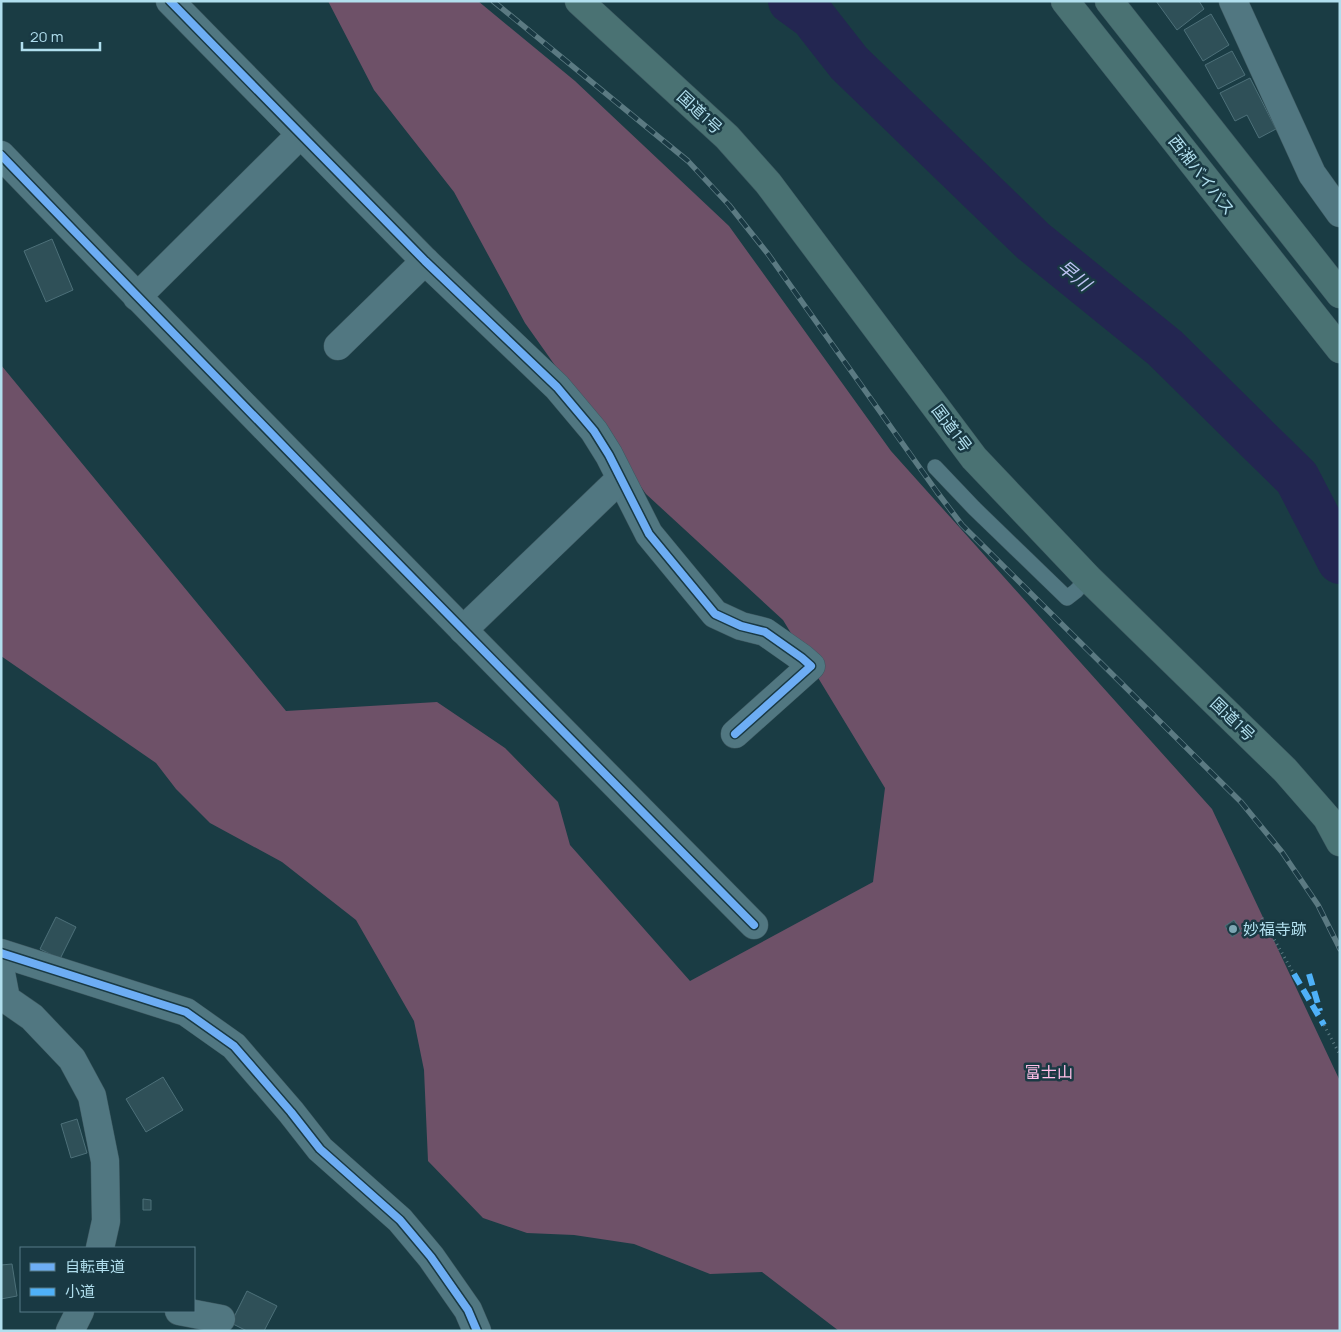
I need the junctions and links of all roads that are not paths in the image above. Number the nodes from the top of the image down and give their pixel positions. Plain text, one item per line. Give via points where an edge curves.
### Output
1 (170, 1) edge
2 (579, 1) edge
3 (1065, 1) edge
4 (1109, 1) edge
5 (1233, 1) edge
6 (300, 135) junction
7 (1, 156) edge
8 (1340, 213) edge
9 (425, 261) junction
10 (1340, 294) edge
11 (138, 297) junction
12 (338, 346) dead end
13 (1340, 349) edge
14 (934, 467) dead end
15 (620, 479) junction
16 (1088, 578) junction
17 (463, 630) junction
18 (735, 734) dead end
19 (1340, 842) edge
20 (754, 925) dead end
21 (1, 953) edge
22 (1, 972) edge
23 (100, 1247) edge
24 (80, 1312) edge
25 (184, 1312) edge
26 (221, 1319) dead end
27 (70, 1331) edge
28 (477, 1331) edge

1 - 6 street
2 - 16 highway, 国道1号 via 727,137 768,183 974,458
3 - 13 highway, 西湘バイパス
4 - 10 highway
5 - 8 street via 1312,174
6 - 9 street
6 - 11 street
7 - 11 street
9 - 12 street
9 - 15 street via 557,387 594,431
11 - 17 street
14 - 16 lane via 1067,598
15 - 17 street
15 - 18 street via 649,534 715,614 765,632 811,666
16 - 19 highway, 国道1号 via 1285,770 1328,818
17 - 20 street
21 - 28 street via 186,1012 234,1046 320,1149 400,1220 425,1249 468,1310
22 - 23 street via 6,999 32,1017 72,1059 92,1096 106,1161 106,1221
24 - 27 street
25 - 26 street

